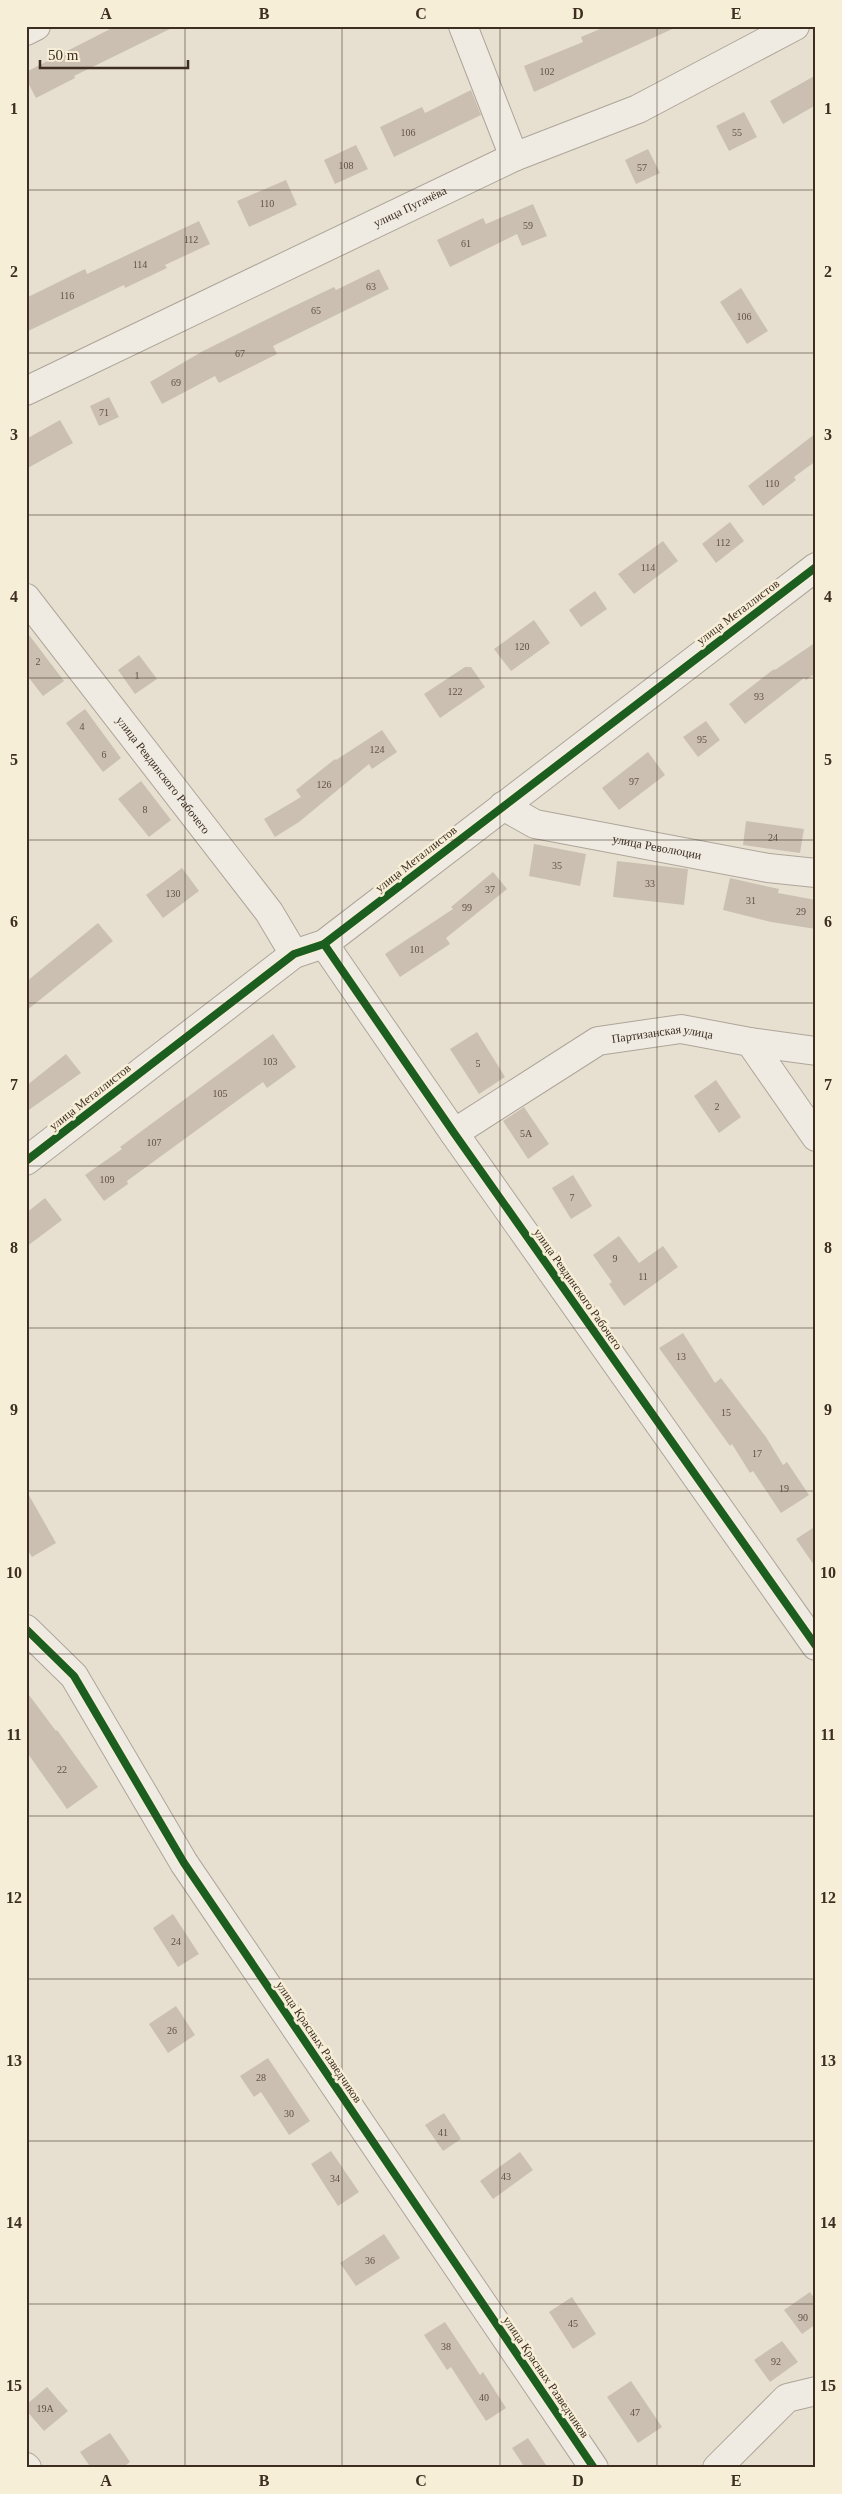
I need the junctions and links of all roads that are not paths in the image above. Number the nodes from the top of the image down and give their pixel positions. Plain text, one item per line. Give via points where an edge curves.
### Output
1 (36, 26) edge
2 (463, 26) edge
3 (795, 26) edge
4 (26, 31) edge
5 (514, 157) junction
6 (26, 391) edge
7 (816, 567) edge
8 (26, 598) edge
9 (503, 806) junction
10 (816, 874) edge
11 (324, 944) junction
12 (294, 954) junction
13 (750, 1042) junction
14 (816, 1051) edge
15 (454, 1133) junction
16 (816, 1137) edge
17 (26, 1160) edge
18 (26, 1629) edge
19 (816, 1646) edge
20 (816, 2391) edge
21 (594, 2468) edge
22 (717, 2468) edge

1 - 4 street
2 - 5 street
3 - 5 street, улица Пугачёва via 638,109
5 - 6 street, улица Пугачёва
7 - 9 street, улица Металлистов
8 - 12 street, улица Ревдинского Рабочего via 269,912
9 - 10 street, улица Революции via 535,824 768,868
9 - 11 street, улица Металлистов
11 - 12 street, улица Металлистов
11 - 15 street, улица Ревдинского Рабочего
12 - 17 street, улица Металлистов
13 - 14 street, Партизанская улица
13 - 15 street, Партизанская улица via 681,1030 598,1041
13 - 16 street
15 - 19 street, улица Ревдинского Рабочего
18 - 21 street, улица Красных Разведчиков via 74,1676 184,1863
20 - 22 street via 787,2398

